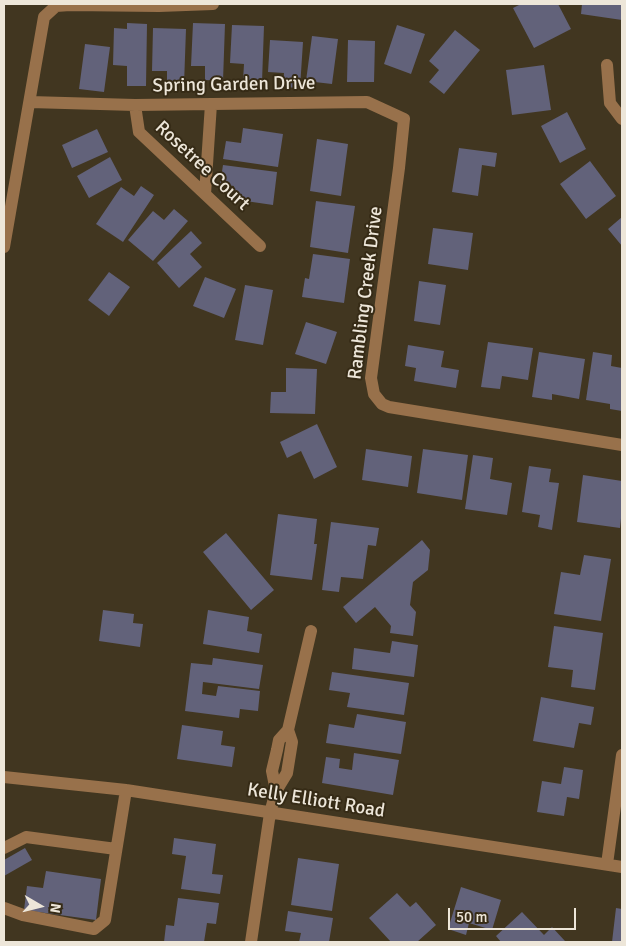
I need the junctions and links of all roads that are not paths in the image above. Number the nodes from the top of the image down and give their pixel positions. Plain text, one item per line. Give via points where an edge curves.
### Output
1 (212, 4) edge
2 (607, 65) dead end
3 (30, 102) junction
4 (211, 104) junction
5 (135, 105) junction
6 (622, 119) edge
7 (402, 149) joint
8 (205, 194) junction
9 (4, 246) edge
10 (260, 246) dead end
11 (622, 445) edge
12 (311, 631) dead end
13 (622, 754) edge
14 (4, 777) edge
15 (126, 790) junction
16 (270, 813) junction
17 (4, 848) edge
18 (116, 850) junction
19 (607, 864) junction
20 (622, 867) edge
21 (4, 908) edge
22 (251, 942) edge

1 - 3 street via 56,6 44,17
2 - 6 street via 610,104
3 - 5 street, Spring Garden Drive
3 - 9 street
4 - 5 street, Spring Garden Drive
4 - 7 street, Spring Garden Drive via 367,102 404,119
4 - 8 street
5 - 8 street, Rosetree Court via 139,132
7 - 11 street, Rambling Creek Drive via 371,378 374,394 389,407
8 - 10 street, Rosetree Court
12 - 16 street via 288,730 292,742 287,774 276,791
13 - 19 street
14 - 15 street, Kelly Elliott Road
15 - 16 street, Kelly Elliott Road
15 - 18 street
16 - 19 street, Kelly Elliott Road
16 - 22 street
17 - 18 street via 26,837
18 - 21 street via 105,920 94,929
19 - 20 street, Kelly Elliott Road

